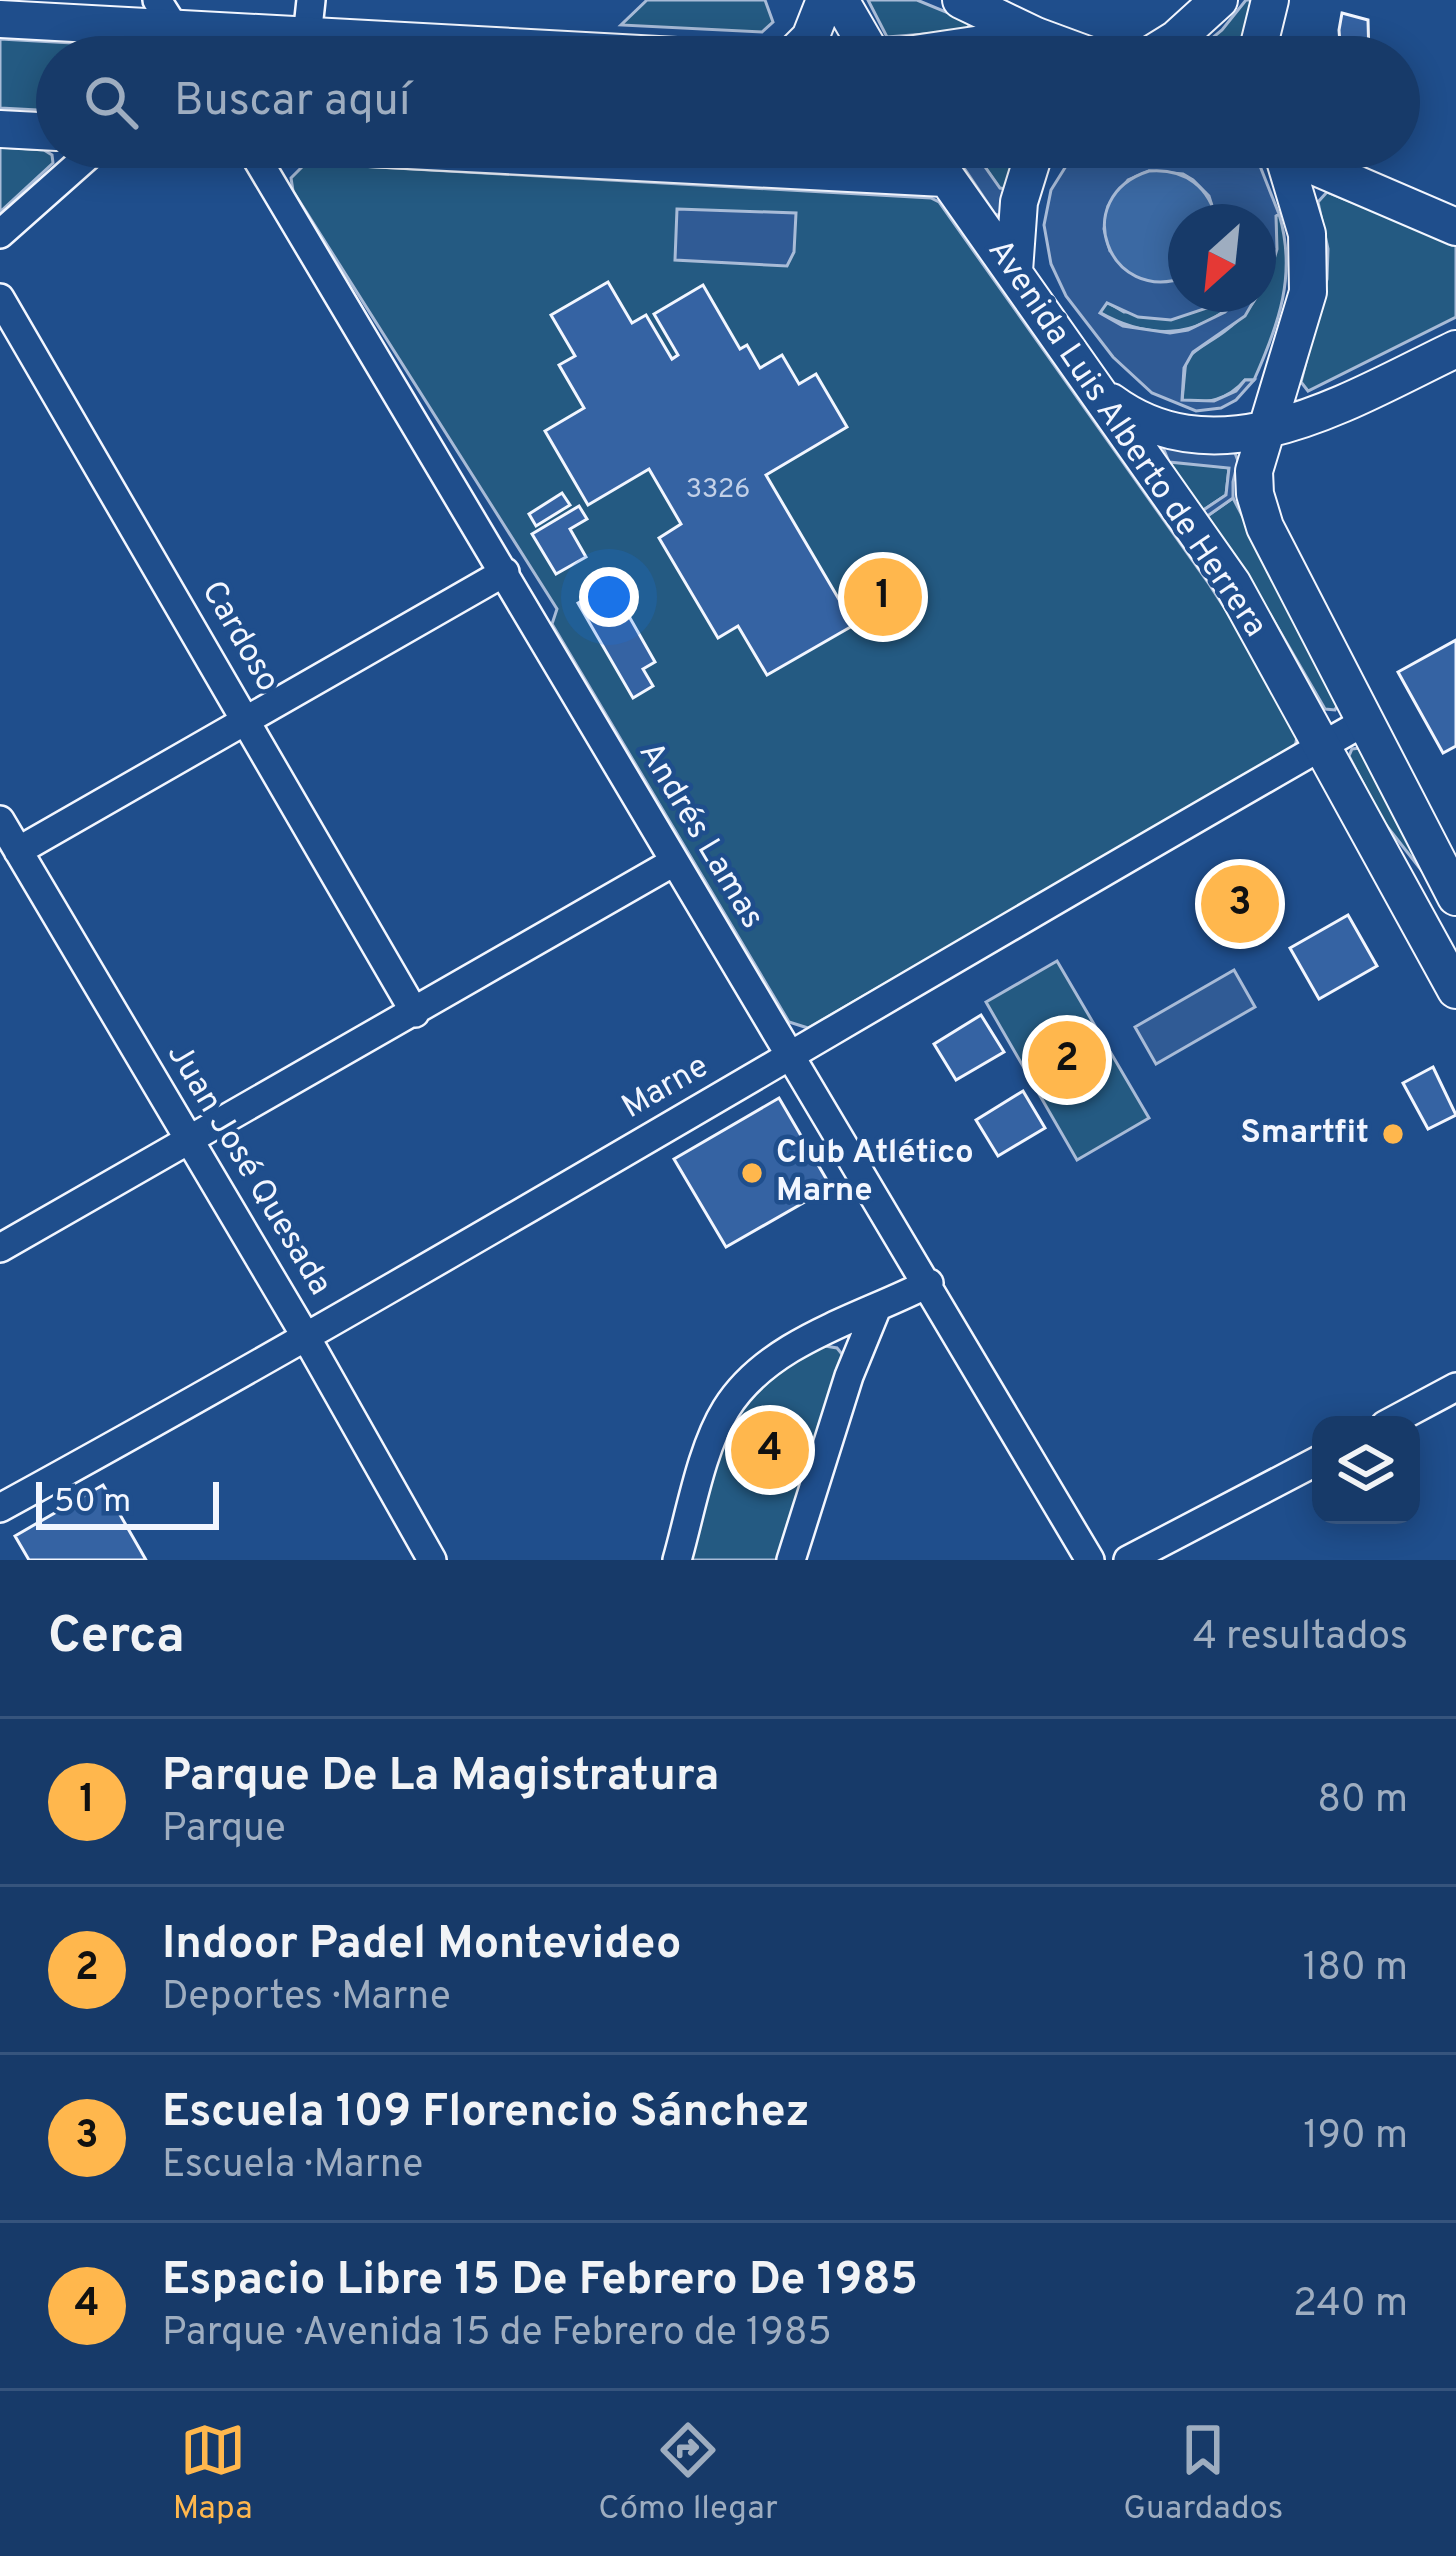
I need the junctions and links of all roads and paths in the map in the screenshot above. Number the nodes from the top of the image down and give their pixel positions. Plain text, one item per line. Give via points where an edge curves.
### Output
1 (310, 0) edge
2 (825, 0) edge
3 (840, 0) edge
4 (961, 0) edge
5 (1219, 0) edge
6 (1270, 0) edge
7 (0, 20) edge
8 (175, 28) edge
9 (281, 36) edge
10 (308, 36) edge
11 (811, 36) edge
12 (861, 36) edge
13 (1036, 36) edge
14 (1179, 36) edge
15 (1261, 36) edge
16 (0, 129) edge
17 (36, 131) edge
18 (74, 168) edge
19 (263, 168) edge
20 (938, 168) edge
21 (1028, 168) edge
22 (1285, 168) edge
23 (1321, 168) edge
24 (1456, 226) edge
25 (0, 233) edge
26 (1014, 271) junction
27 (0, 298) edge
28 (1456, 349) edge
29 (1095, 387) junction
30 (1266, 430) junction
31 (506, 572) junction
32 (245, 718) junction
33 (1364, 722) junction
34 (1324, 745) junction
35 (0, 820) edge
36 (18, 851) junction
37 (672, 862) junction
38 (1456, 897) edge
39 (1456, 990) edge
40 (415, 1013) junction
41 (791, 1058) junction
42 (187, 1141) junction
43 (0, 1248) edge
44 (928, 1283) junction
45 (876, 1310) junction
46 (307, 1337) junction
47 (1456, 1388) edge
48 (1402, 1416) edge
49 (1312, 1464) edge
50 (0, 1508) edge
51 (432, 1560) edge
52 (677, 1560) edge
53 (791, 1560) edge
54 (1090, 1560) edge
55 (1128, 1560) edge

1 - 10 street
2 - 11 main road
3 - 12 main road
4 - 13 main road
5 - 14 main road
6 - 15 main road
7 - 8 main road
8 - 9 main road
16 - 17 main road
18 - 25 street
19 - 31 street, Andrés Lamas
20 - 26 main road, Avenida Luis Alberto de Herrera
21 - 26 main road
22 - 30 main road, Avenida Luis Alberto de Herrera via 1307,234 1308,292
23 - 24 main road
26 - 29 main road, Avenida Luis Alberto de Herrera
27 - 32 street, Cardoso
28 - 30 main road via 1306,421
29 - 30 main road via 1125,412 1178,430
29 - 34 main road, Avenida Luis Alberto de Herrera via 1232,583
30 - 33 main road, Avenida Luis Alberto de Herrera via 1254,470 1260,514
31 - 32 street
31 - 37 street, Andrés Lamas
32 - 36 street
32 - 40 street, Cardoso
33 - 34 street, Marne
33 - 38 main road, Avenida Luis Alberto de Herrera
34 - 39 main road, Avenida Luis Alberto de Herrera
34 - 41 street, Marne
35 - 36 street, Juan José Quesada
36 - 42 street, Juan José Quesada
37 - 40 street
37 - 41 street, Andrés Lamas
40 - 42 street
41 - 44 street, Andrés Lamas
41 - 46 street, Marne
42 - 43 street
42 - 46 street, Juan José Quesada
44 - 45 street
44 - 54 street, Andrés Lamas
45 - 52 street via 822,1331 746,1382 716,1431
45 - 53 street
46 - 50 street, Marne
46 - 51 street, Juan José Quesada
47 - 48 street
49 - 55 street

